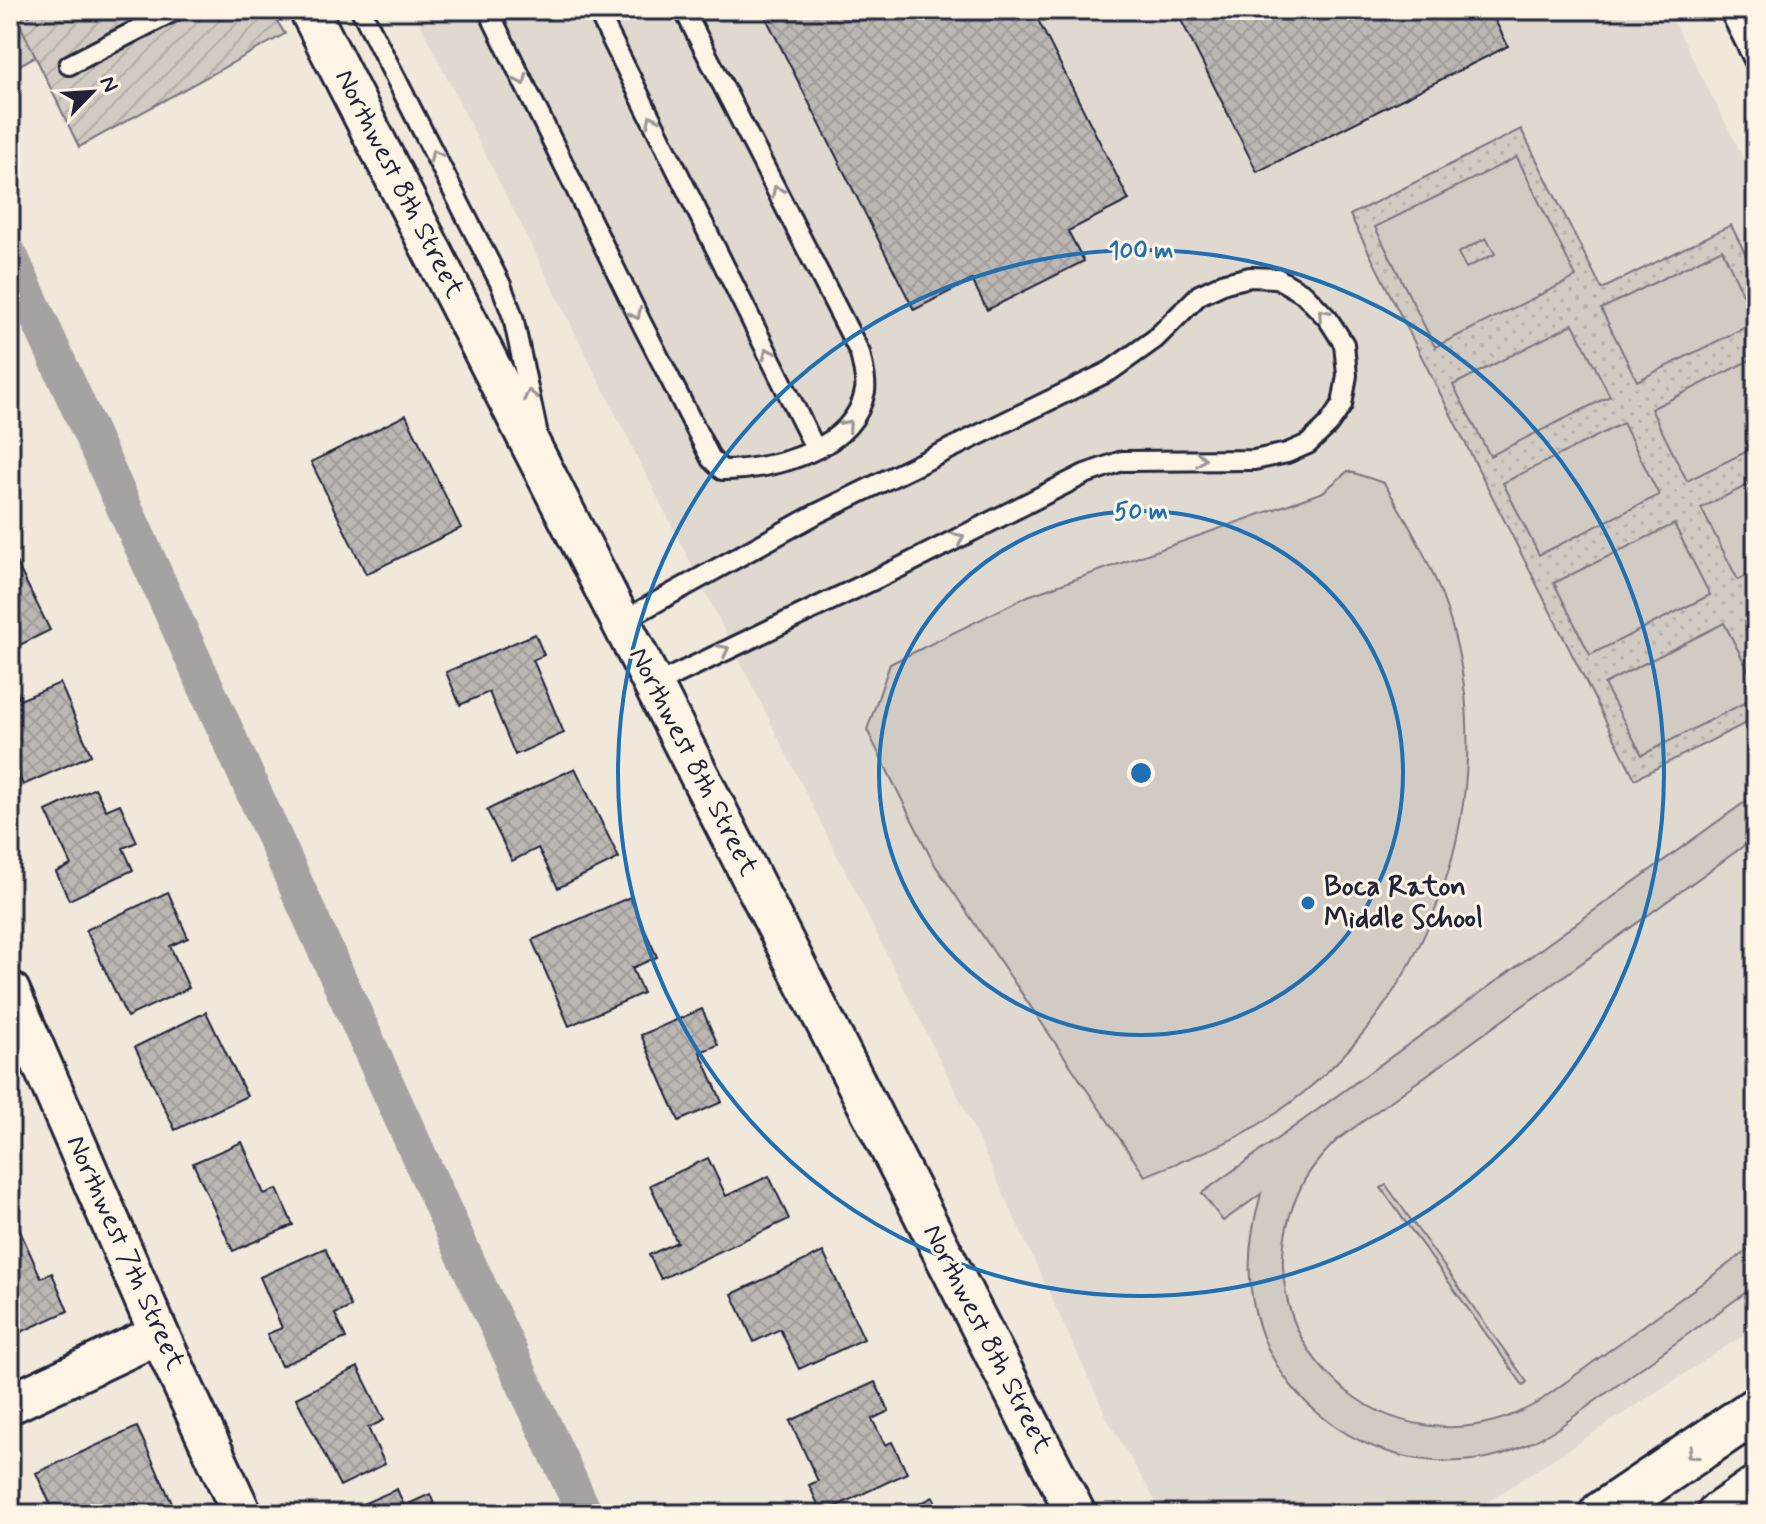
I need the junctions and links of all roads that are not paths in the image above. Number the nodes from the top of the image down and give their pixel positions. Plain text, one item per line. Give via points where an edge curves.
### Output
1 (176, 10) edge
2 (309, 10) edge
3 (361, 10) edge
4 (488, 10) edge
5 (597, 10) edge
6 (684, 10) edge
7 (1729, 10) edge
8 (1756, 64) edge
9 (69, 65) dead end
10 (815, 448) junction
11 (546, 472) junction
12 (622, 621) junction
13 (654, 685) junction
14 (10, 991) edge
15 (159, 1334) junction
16 (10, 1404) edge
17 (1756, 1410) edge
18 (1756, 1489) edge
19 (242, 1514) edge
20 (1076, 1514) edge
21 (1602, 1514) edge
22 (1720, 1514) edge

1 - 9 lane
2 - 11 street, Northwest 8th Street
11 -> 3 lane via 513,317 501,285
4 -> 10 lane via 711,459 722,470 745,470
10 -> 5 lane
10 -> 6 lane via 836,437 854,418 866,389 860,353
7 - 8 lane
11 - 12 street, Northwest 8th Street
12 - 13 street, Northwest 8th Street
13 -> 12 lane via 1085,474 1122,461 1153,458 1254,460 1308,444 1342,405 1347,375 1344,344 1304,294 1277,278 1225,283 1199,295 1155,339 1110,371 816,514
13 - 20 street, Northwest 8th Street
14 - 15 street, Northwest 7th Street
15 - 16 street
15 - 19 street, Northwest 7th Street
17 -> 21 street
18 - 22 street

